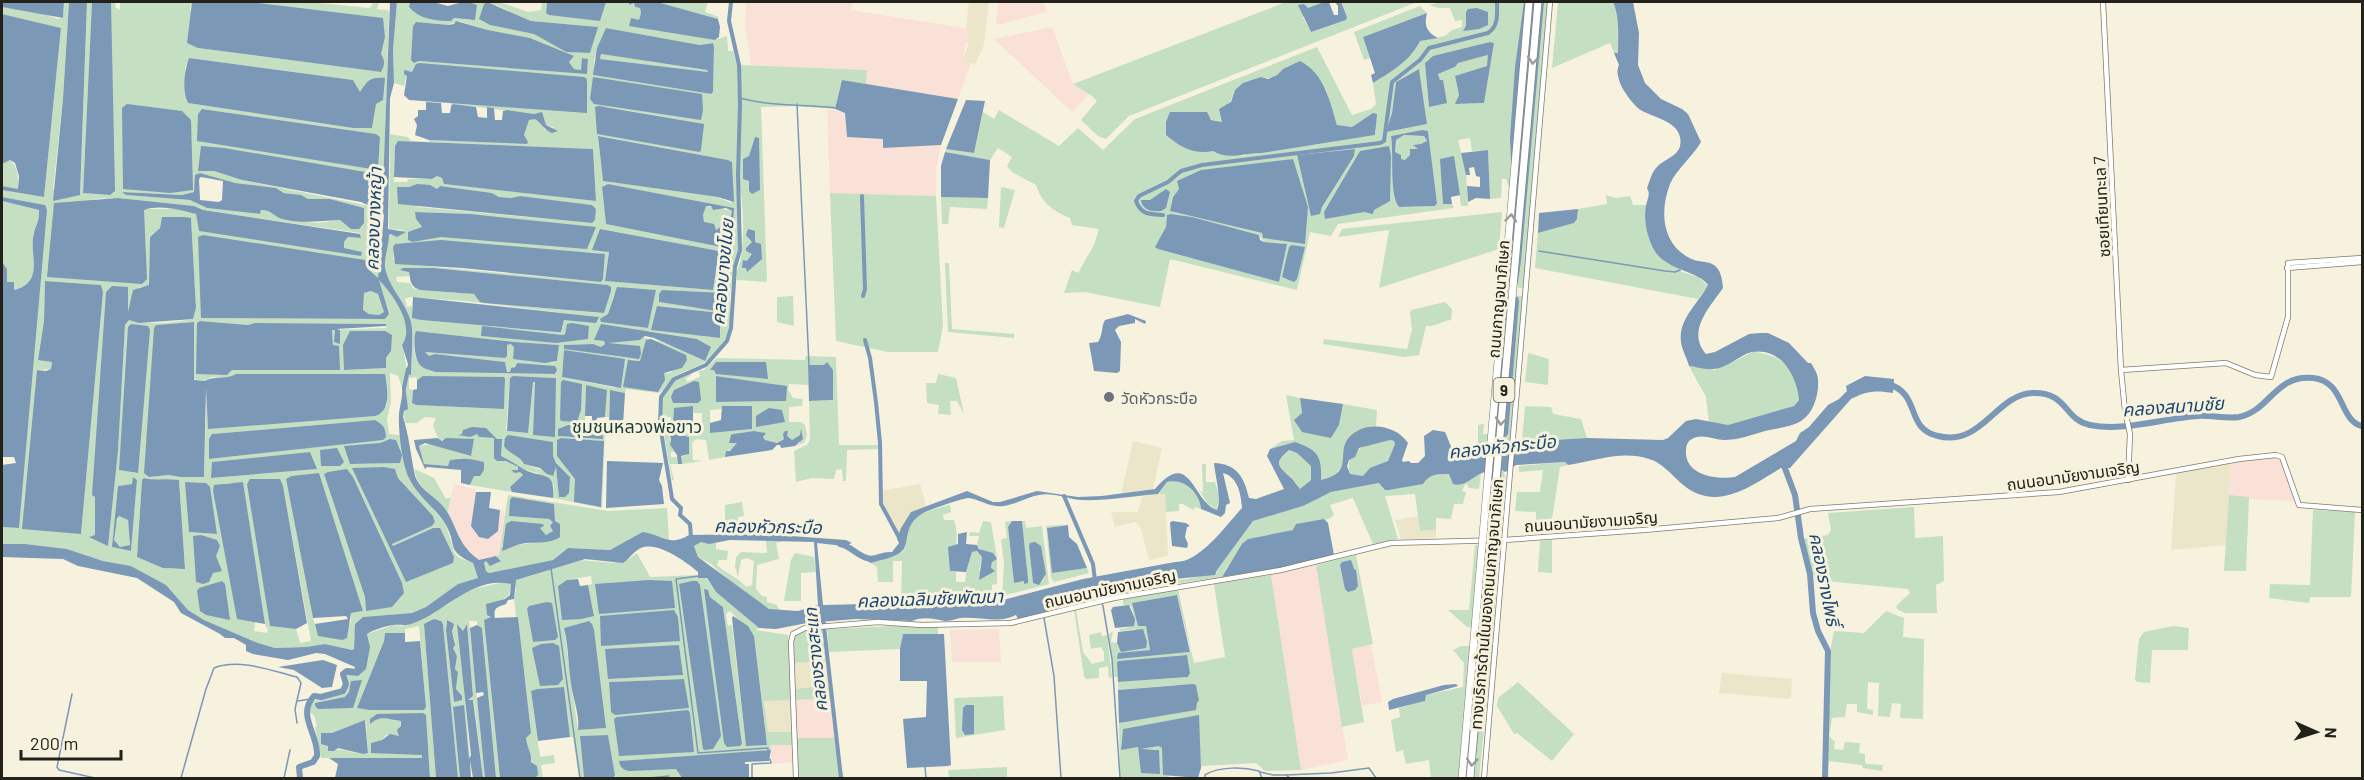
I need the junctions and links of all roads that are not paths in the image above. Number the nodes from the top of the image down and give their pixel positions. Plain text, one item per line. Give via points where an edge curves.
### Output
1 (1529, 2) edge
2 (1538, 2) edge
3 (1550, 2) edge
4 (2103, 2) edge
5 (2362, 260) edge
6 (2121, 370) junction
7 (2128, 480) junction
8 (2362, 510) edge
9 (1504, 540) junction
10 (796, 778) edge
11 (1462, 778) edge
12 (1470, 778) edge
13 (1484, 778) edge

11 -> 1 highway, ถนนกาญจนาภิเษก / 9, bridge
2 -> 12 highway, ถนนกาญจนาภิเษก / 9, bridge
3 - 9 street, ทางบริการด้านในของถนนกาญจนาภิเษก
4 - 6 street, ซอยเทียนทะเล 7
5 - 6 street via 2288,266 2287,323 2271,377 2226,363
6 - 7 street, ซอยเทียนทะเล 7 via 2130,438
7 - 8 street, ถนนอนามัยงามเจริญ via 2278,455 2284,460 2299,505
7 - 9 street, ถนนอนามัยงามเจริญ via 2059,492 1801,511 1766,519
9 - 10 street, ถนนอนามัยงามเจริญ via 1391,543 1281,570 1108,599 1002,624 878,622 799,629 791,638
9 - 13 street, ทางบริการด้านในของถนนกาญจนาภิเษก

